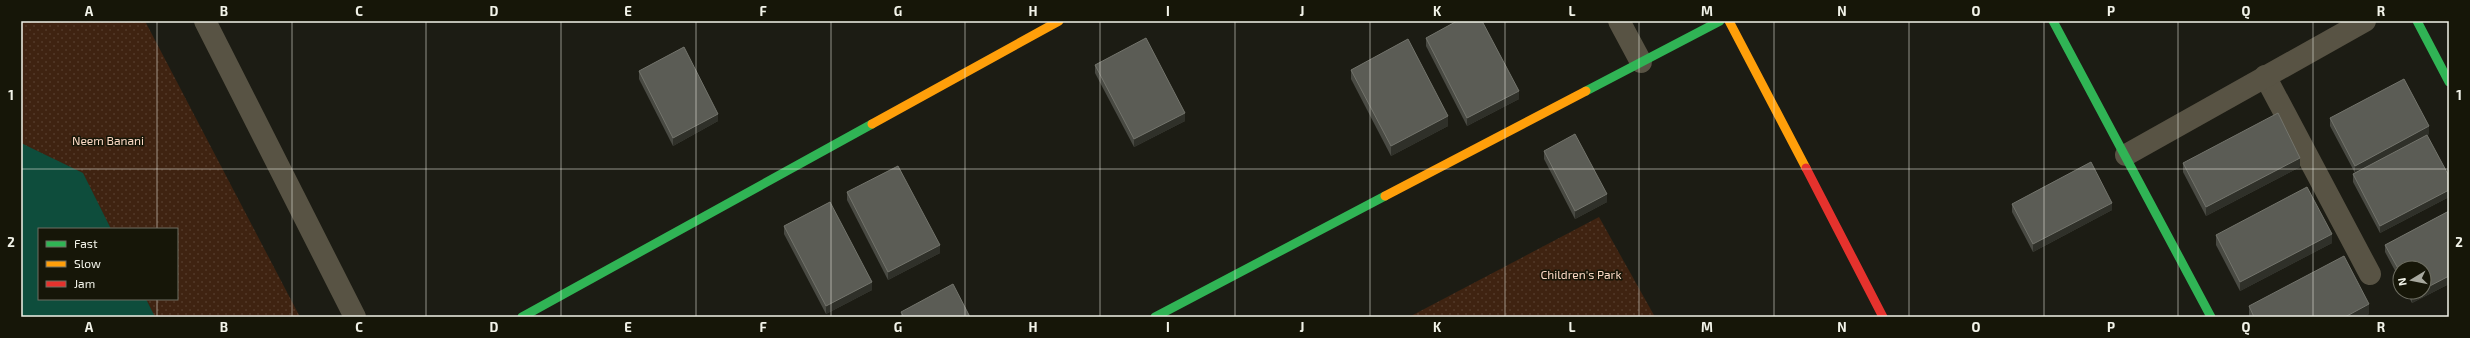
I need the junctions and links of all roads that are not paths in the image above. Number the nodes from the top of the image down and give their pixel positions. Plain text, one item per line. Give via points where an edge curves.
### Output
1 (205, 21) edge
2 (1059, 21) edge
3 (1618, 21) edge
4 (1720, 21) edge
5 (1729, 21) edge
6 (2053, 21) edge
7 (2364, 21) edge
8 (2417, 21) edge
9 (1641, 62) junction
10 (2265, 76) junction
11 (2449, 82) edge
12 (2126, 155) junction
13 (2370, 274) dead end
14 (355, 317) edge
15 (522, 317) edge
16 (1155, 317) edge
17 (1883, 317) edge
18 (2211, 317) edge

1 - 14 street
2 - 15 street
3 - 9 street
4 - 9 street
5 - 17 street
6 - 12 street
7 - 10 street
8 - 11 street
9 - 16 street
10 - 12 street
10 - 13 street
12 - 18 street

